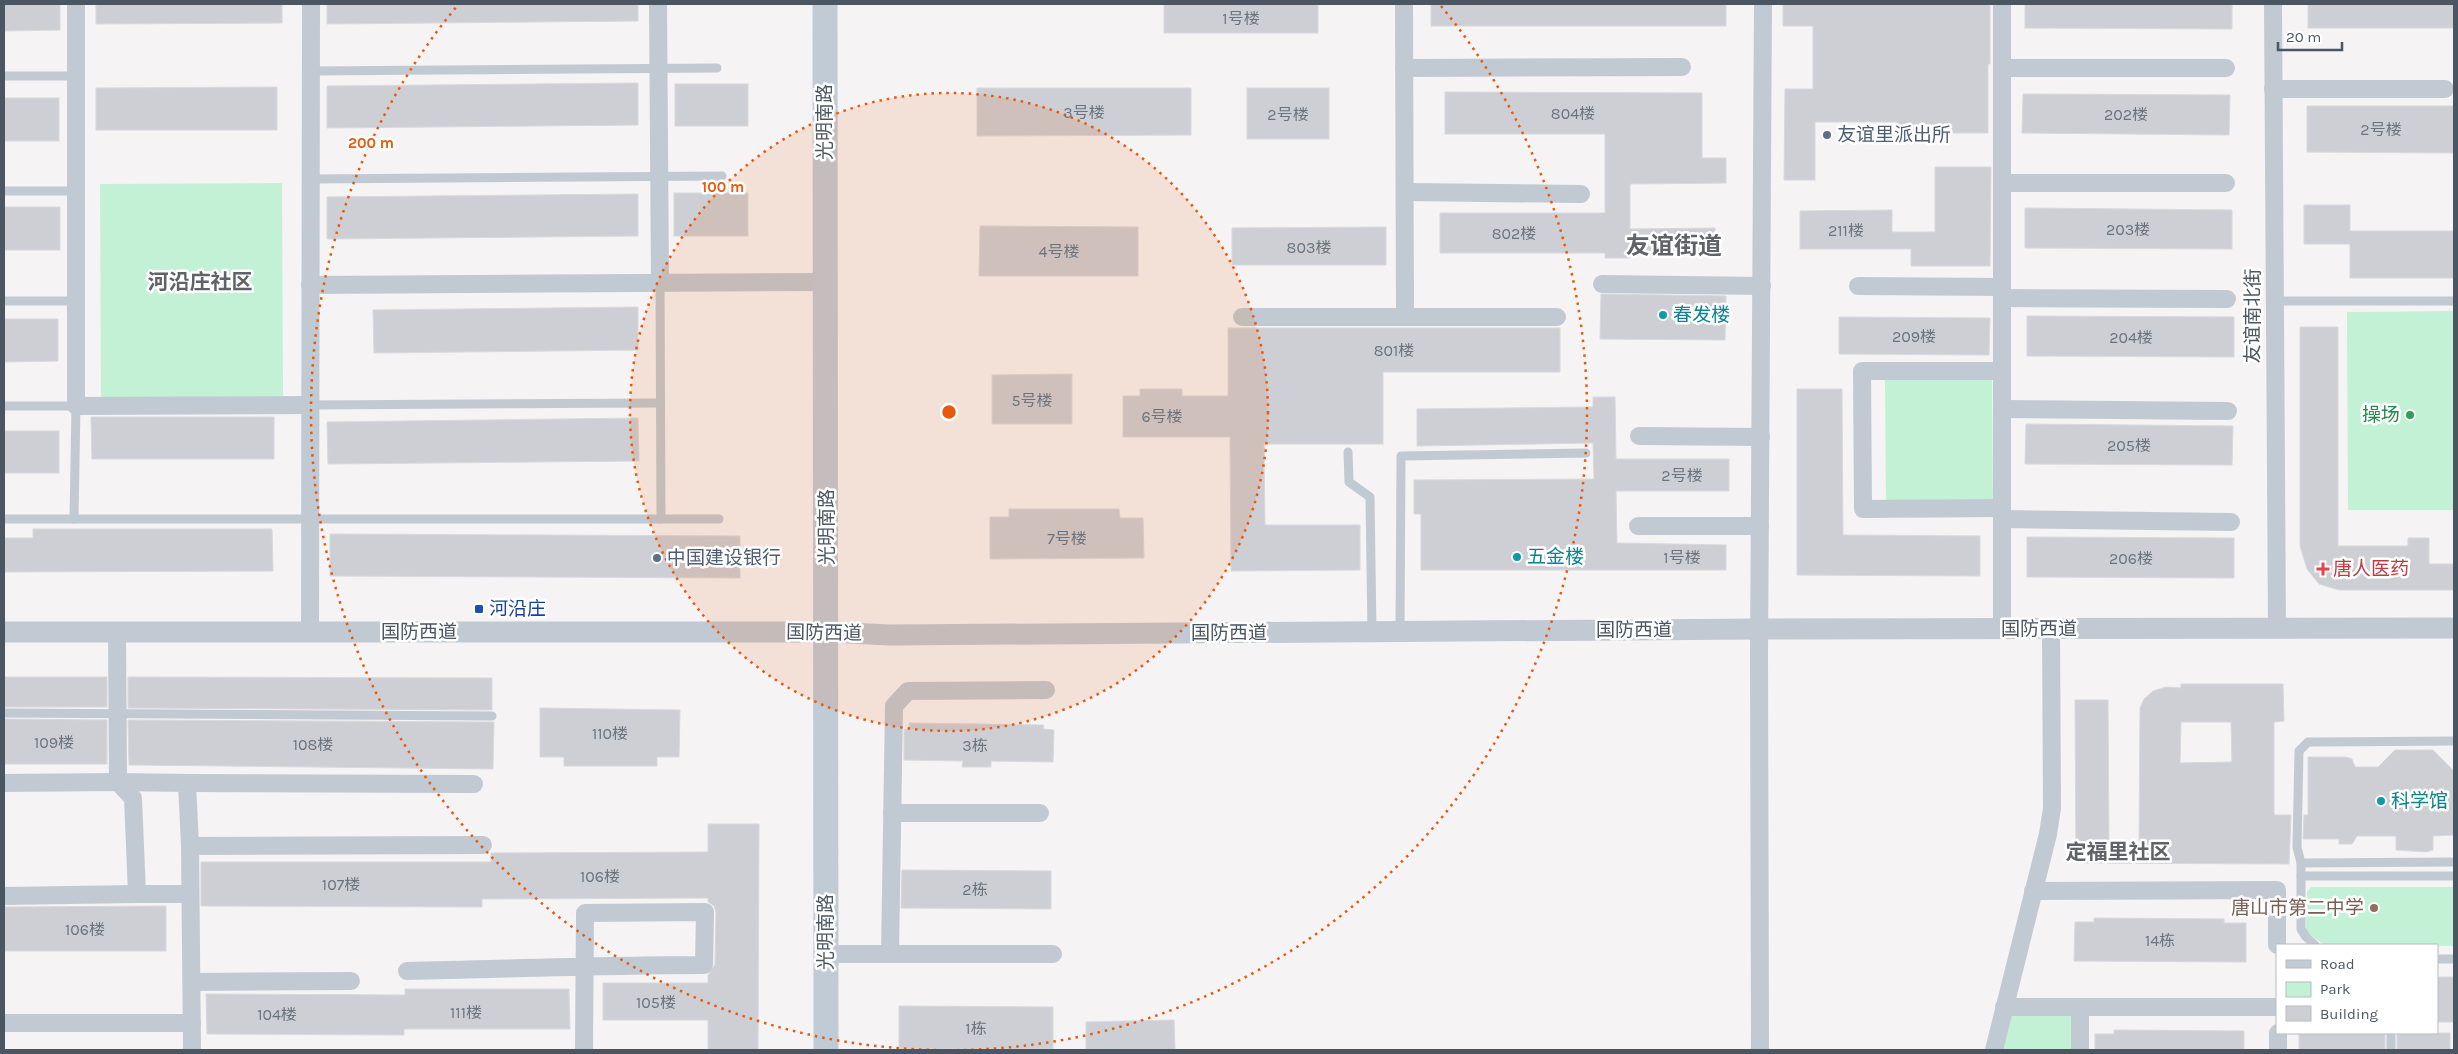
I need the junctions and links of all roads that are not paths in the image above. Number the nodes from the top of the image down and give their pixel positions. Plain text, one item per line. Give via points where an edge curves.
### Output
1 (76, 4) edge
2 (310, 4) edge
3 (658, 4) edge
4 (825, 4) edge
5 (1404, 4) edge
6 (1763, 4) edge
7 (2002, 4) edge
8 (2273, 4) edge
9 (1682, 67) dead end
10 (659, 68) junction
11 (717, 68) dead end
12 (1404, 68) junction
13 (2002, 68) junction
14 (2226, 68) dead end
15 (310, 71) junction
16 (4, 76) edge
17 (76, 76) junction
18 (2273, 89) junction
19 (2445, 89) dead end
20 (722, 176) dead end
21 (659, 177) junction
22 (310, 179) junction
23 (2002, 184) junction
24 (2226, 184) dead end
25 (4, 191) edge
26 (76, 191) junction
27 (1404, 192) junction
28 (1581, 194) dead end
29 (825, 282) junction
30 (660, 283) junction
31 (1602, 284) dead end
32 (310, 285) junction
33 (1762, 286) junction
34 (1858, 286) dead end
35 (2002, 292) junction
36 (2227, 299) dead end
37 (4, 301) edge
38 (2274, 301) junction
39 (2454, 301) edge
40 (76, 302) junction
41 (1242, 317) dead end
42 (1405, 317) junction
43 (1557, 317) dead end
44 (2002, 371) junction
45 (660, 403) junction
46 (310, 405) junction
47 (4, 406) edge
48 (76, 406) junction
49 (2002, 410) junction
50 (2228, 411) dead end
51 (1639, 436) dead end
52 (1761, 438) junction
53 (1348, 452) dead end
54 (1586, 453) dead end
55 (2002, 514) junction
56 (4, 519) edge
57 (74, 519) junction
58 (310, 519) junction
59 (661, 519) junction
60 (719, 519) dead end
61 (2231, 522) dead end
62 (1638, 526) dead end
63 (1760, 526) junction
64 (2454, 628) edge
65 (2002, 629) junction
66 (2051, 629) junction
67 (2276, 629) junction
68 (1760, 630) junction
69 (4, 632) edge
70 (827, 632) junction
71 (1372, 632) junction
72 (1400, 632) junction
73 (117, 633) junction
74 (310, 633) junction
75 (1046, 690) dead end
76 (4, 713) edge
77 (117, 713) junction
78 (492, 716) dead end
79 (2454, 741) edge
80 (118, 782) junction
81 (4, 783) edge
82 (187, 783) junction
83 (474, 784) dead end
84 (892, 813) junction
85 (1040, 813) dead end
86 (483, 845) dead end
87 (190, 846) junction
88 (2454, 862) edge
89 (2301, 863) junction
90 (2301, 876) junction
91 (2454, 876) edge
92 (2033, 891) junction
93 (137, 894) junction
94 (189, 894) junction
95 (4, 896) edge
96 (2278, 944) edge
97 (2314, 944) edge
98 (826, 954) junction
99 (890, 954) junction
100 (1052, 954) dead end
101 (2438, 959) edge
102 (2454, 959) edge
103 (585, 965) junction
104 (406, 971) dead end
105 (351, 981) dead end
106 (192, 982) junction
107 (2004, 1008) junction
108 (2080, 1008) junction
109 (2276, 1008) edge
110 (4, 1023) edge
111 (192, 1023) junction
112 (2278, 1034) edge
113 (2391, 1034) edge
114 (192, 1050) edge
115 (584, 1050) edge
116 (826, 1050) edge
117 (1760, 1050) edge
118 (1994, 1050) edge
119 (2080, 1050) edge
120 (2278, 1050) edge
121 (2391, 1050) edge

1 - 17 street
2 - 15 street
3 - 10 street
4 - 29 main road, 光明南路
5 - 12 street
6 - 33 street
7 - 13 street
8 - 18 street, 友谊南北街
9 - 12 street
10 - 11 lane
10 - 15 lane
10 - 21 street
12 - 27 street
13 - 14 street
13 - 23 street
15 - 22 street
16 - 17 lane
17 - 26 street
18 - 19 street
18 - 38 street, 友谊南北街
20 - 21 lane
21 - 22 lane
21 - 30 street
22 - 32 street
23 - 24 street
23 - 35 street
25 - 26 lane
26 - 40 street
27 - 28 street
27 - 42 street
29 - 30 street
29 - 70 main road, 光明南路
30 - 32 street
30 - 45 lane
31 - 33 street
32 - 46 street
33 - 52 street
34 - 35 street
35 - 36 street
35 - 44 street
37 - 40 lane
38 - 39 lane
38 - 67 street, 友谊南北街
40 - 48 street
41 - 42 street
42 - 43 street
44 - 49 street
44 - 55 street via 1862,371 1863,509
45 - 46 lane
45 - 59 lane
46 - 48 street
46 - 58 street
47 - 48 lane
48 - 57 lane
49 - 50 street
49 - 55 street
51 - 52 street
52 - 63 street
53 - 71 lane via 1349,482 1370,497
54 - 72 lane via 1401,456
55 - 61 street
55 - 65 street
56 - 57 lane
57 - 58 lane
58 - 59 lane
58 - 74 street
59 - 60 lane
62 - 63 street
63 - 68 street
64 - 67 street, 国防西道
65 - 66 street, 国防西道
65 - 68 street, 国防西道
66 - 67 street, 国防西道
66 - 92 street via 2052,808
68 - 72 street, 国防西道
68 - 117 street
69 - 73 street, 国防西道
70 - 71 street, 国防西道 via 890,635
70 - 74 street, 国防西道
70 - 98 main road, 光明南路
71 - 72 street, 国防西道
73 - 74 street, 国防西道
73 - 77 street
75 - 84 street via 908,692 894,706
76 - 77 lane
77 - 78 lane
77 - 80 street
79 - 89 lane via 2308,742 2299,751 2297,847
80 - 81 street
80 - 82 street
80 - 93 street via 133,798
82 - 83 street
82 - 87 street
84 - 85 street
84 - 99 street
86 - 87 street
87 - 94 street
88 - 89 lane
89 - 90 lane
90 - 91 lane
90 - 97 lane via 2302,929
92 - 96 street via 2277,890
92 - 107 street
93 - 94 street
93 - 95 street
94 - 106 street
98 - 99 street
98 - 116 main road, 光明南路
99 - 100 street
101 - 102 lane
103 - 103 street via 704,965 705,912 585,912
103 - 104 street
103 - 115 street
105 - 106 street
106 - 111 street
107 - 108 street
107 - 118 street
108 - 109 street
108 - 119 street
110 - 111 street
111 - 114 street
112 - 120 street
113 - 121 lane

